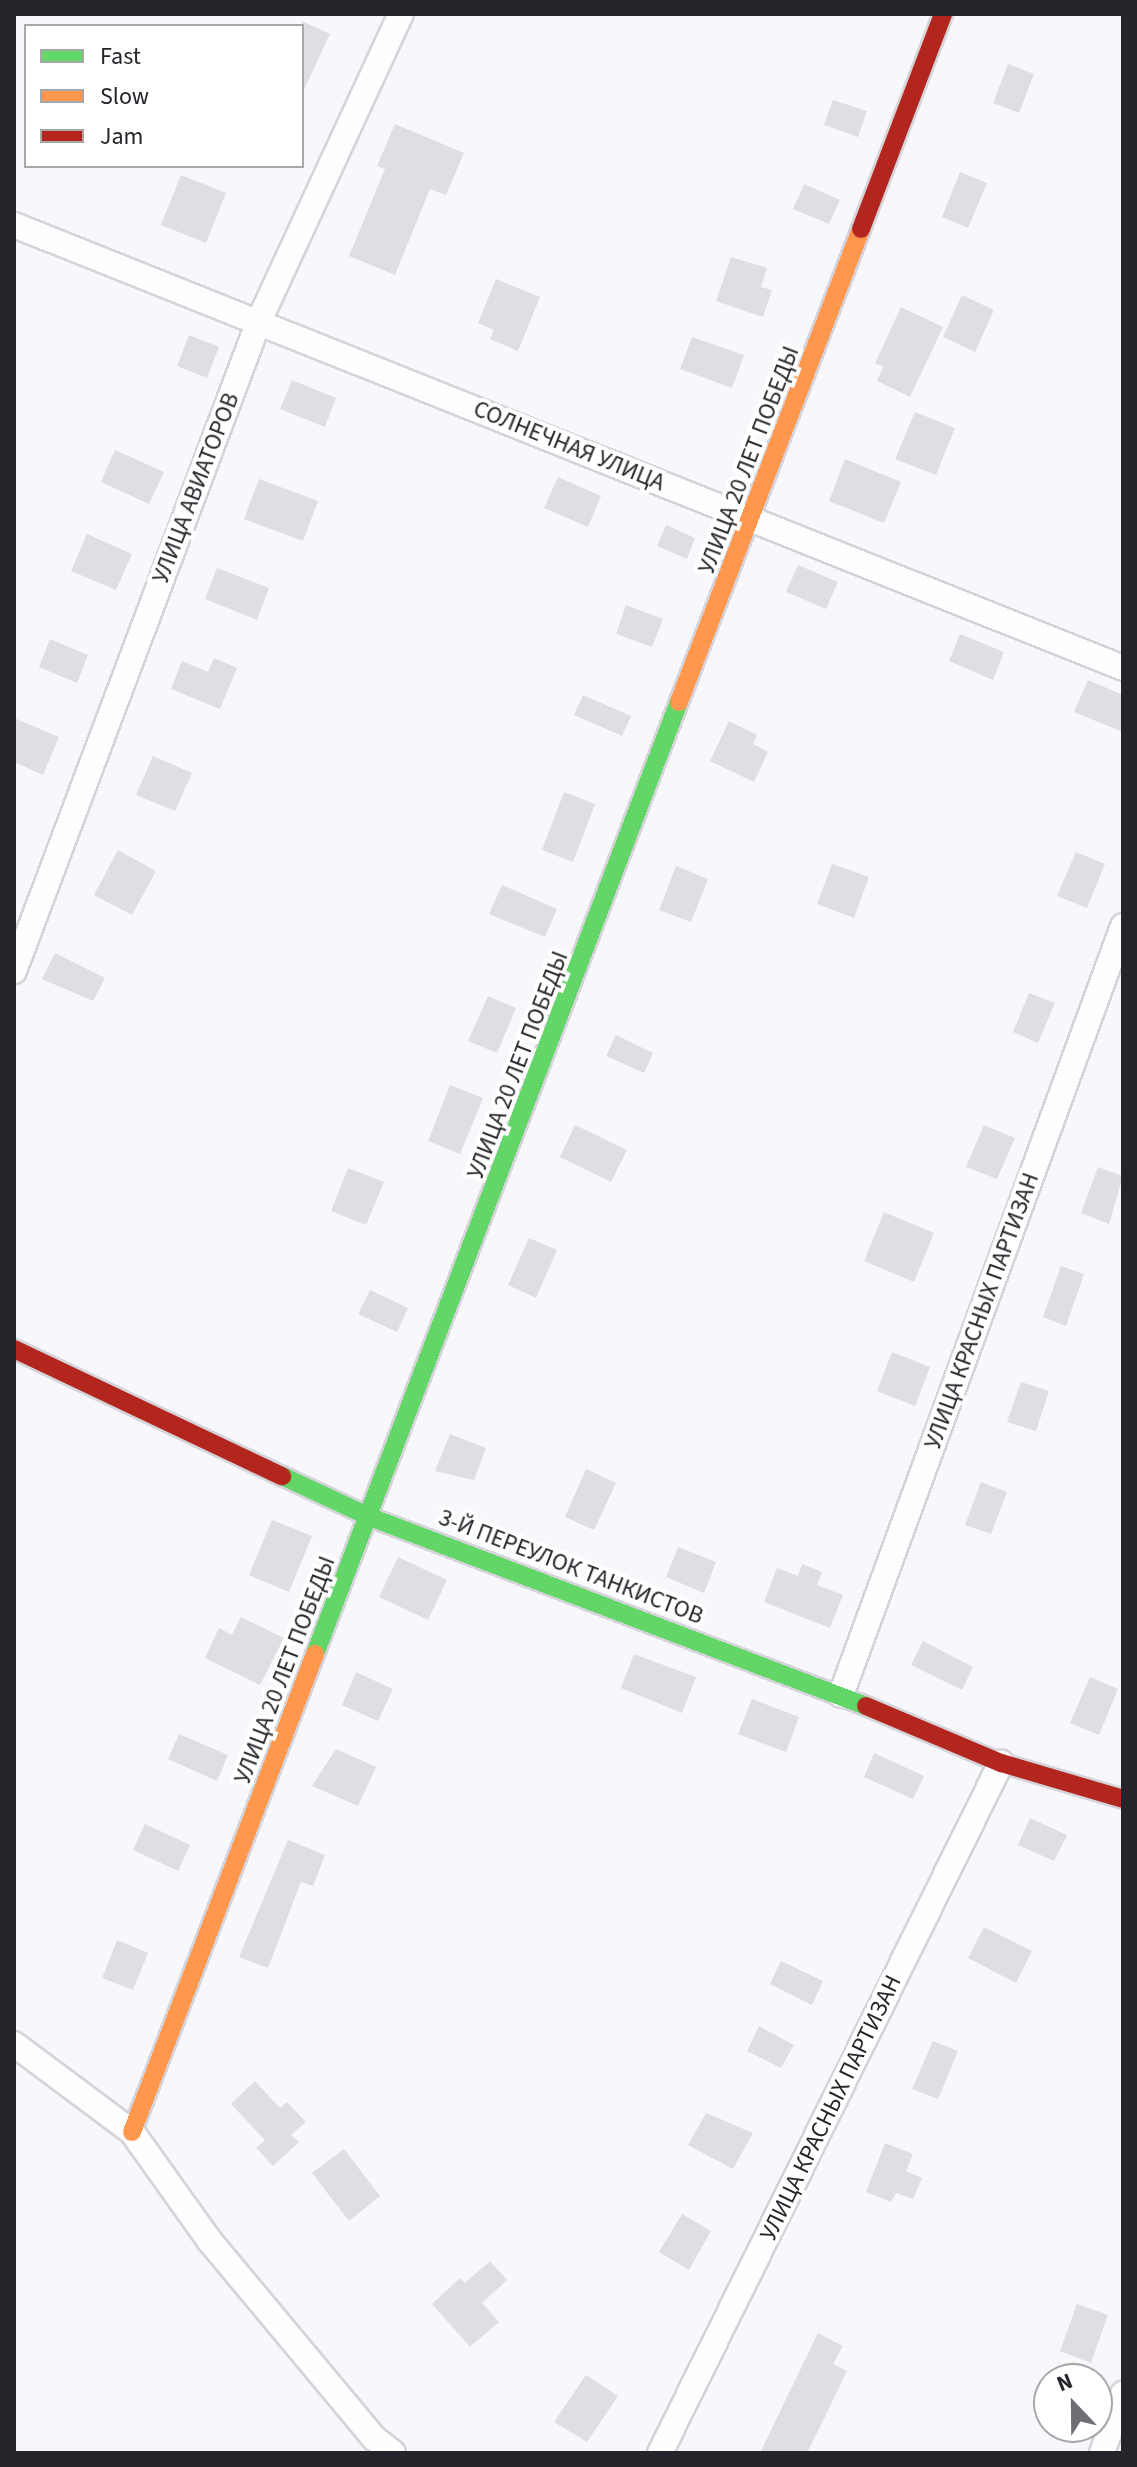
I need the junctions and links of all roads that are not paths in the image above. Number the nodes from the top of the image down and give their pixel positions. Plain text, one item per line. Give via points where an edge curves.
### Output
1 (401, 14) edge
2 (943, 14) edge
3 (14, 225) edge
4 (259, 321) junction
5 (752, 521) junction
6 (1123, 668) edge
7 (1123, 926) edge
8 (14, 971) edge
9 (14, 1349) edge
10 (370, 1517) junction
11 (841, 1695) junction
12 (1001, 1763) junction
13 (1123, 1799) edge
14 (14, 2044) edge
15 (132, 2132) junction
16 (1123, 2394) edge
17 (393, 2453) edge
18 (660, 2453) edge
19 (1102, 2453) edge

1 - 4 street, УЛИЦА АВИАТОРОВ
2 - 5 street, УЛИЦА 20 ЛЕТ ПОБЕДЫ
3 - 4 street, СОЛНЕЧНАЯ УЛИЦА
4 - 5 street, СОЛНЕЧНАЯ УЛИЦА
4 - 8 street, УЛИЦА АВИАТОРОВ
5 - 6 street, СОЛНЕЧНАЯ УЛИЦА
5 - 10 street, УЛИЦА 20 ЛЕТ ПОБЕДЫ
7 - 11 street, УЛИЦА КРАСНЫХ ПАРТИЗАН
9 - 10 street, 3-Й ПЕРЕУЛОК ТАНКИСТОВ
10 - 11 street, 3-Й ПЕРЕУЛОК ТАНКИСТОВ
10 - 15 street, УЛИЦА 20 ЛЕТ ПОБЕДЫ
11 - 12 street, 3-Й ПЕРЕУЛОК ТАНКИСТОВ
12 - 13 street, 3-Й ПЕРЕУЛОК ТАНКИСТОВ
12 - 18 street, УЛИЦА КРАСНЫХ ПАРТИЗАН
14 - 15 street
15 - 17 street via 209,2240 374,2438
16 - 19 street

